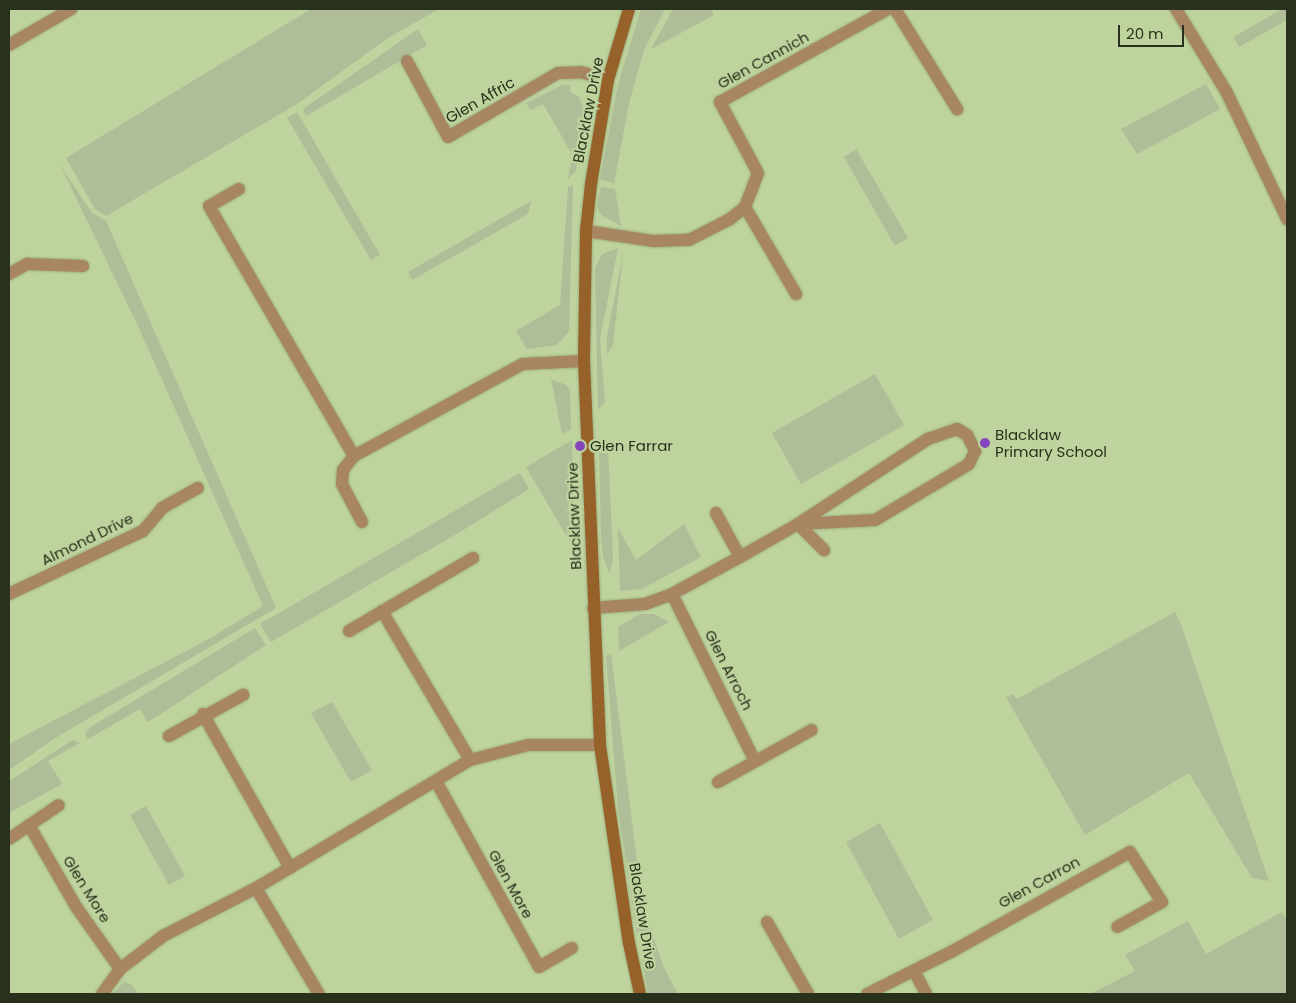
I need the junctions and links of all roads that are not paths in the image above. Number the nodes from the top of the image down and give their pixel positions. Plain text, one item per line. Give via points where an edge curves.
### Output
1 (71, 9) edge
2 (629, 9) edge
3 (888, 9) edge
4 (895, 9) edge
5 (1176, 9) edge
6 (11, 40) edge
7 (406, 61) dead end
8 (608, 80) junction
9 (957, 109) dead end
10 (239, 189) dead end
11 (745, 207) junction
12 (1286, 214) edge
13 (586, 231) junction
14 (83, 266) dead end
15 (9, 274) edge
16 (796, 294) dead end
17 (584, 361) junction
18 (354, 456) junction
19 (198, 488) dead end
20 (716, 513) dead end
21 (362, 522) dead end
22 (798, 524) junction
23 (824, 550) dead end
24 (740, 557) junction
25 (473, 558) dead end
26 (9, 594) edge
27 (672, 594) junction
28 (593, 608) junction
29 (382, 611) junction
30 (349, 631) dead end
31 (243, 694) dead end
32 (203, 714) junction
33 (812, 730) dead end
34 (169, 736) dead end
35 (600, 745) junction
36 (470, 760) junction
37 (755, 760) junction
38 (718, 782) dead end
39 (437, 783) junction
40 (59, 805) dead end
41 (28, 825) junction
42 (9, 839) edge
43 (290, 868) junction
44 (256, 888) junction
45 (768, 922) dead end
46 (1117, 927) dead end
47 (572, 948) dead end
48 (120, 969) junction
49 (914, 971) junction
50 (102, 994) edge
51 (319, 994) edge
52 (640, 994) edge
53 (808, 994) edge
54 (867, 994) edge
55 (926, 994) edge

1 - 6 street
2 - 8 street, Blacklaw Drive
3 - 11 street, Glen Cannich via 720,102 758,174
4 - 9 street
5 - 12 street via 1227,93
7 - 8 street, Glen Affric via 448,137 558,73 581,72
8 - 13 street, Blacklaw Drive
10 - 18 street via 209,206
11 - 13 street via 730,219 689,240 654,241
11 - 16 street
13 - 17 street, Blacklaw Drive
14 - 15 street via 27,264
17 - 18 street via 523,364
17 - 28 street, Blacklaw Drive
18 - 21 street via 342,470 342,484
19 - 26 street, Almond Drive via 162,508 143,531
20 - 24 street
22 - 22 street via 928,439 957,429 968,435 975,451 969,464 875,520
22 - 23 street
22 - 24 street
24 - 27 street
25 - 29 street
27 - 28 street via 645,604
27 - 37 street, Glen Arroch
28 - 35 street, Blacklaw Drive
29 - 30 street
29 - 36 street
31 - 32 street
32 - 34 street
32 - 43 street
33 - 37 street
35 - 36 street via 528,745
35 - 52 street, Blacklaw Drive via 629,943
36 - 39 street
37 - 38 street
39 - 43 street
39 - 47 street, Glen More via 539,968
40 - 41 street
41 - 42 street
41 - 48 street, Glen More via 77,908
43 - 44 street
44 - 48 street via 163,936
44 - 51 street
45 - 53 street
46 - 49 street, Glen Carron via 1162,902 1130,852
48 - 50 street
49 - 54 street, Glen Carron
49 - 55 street

